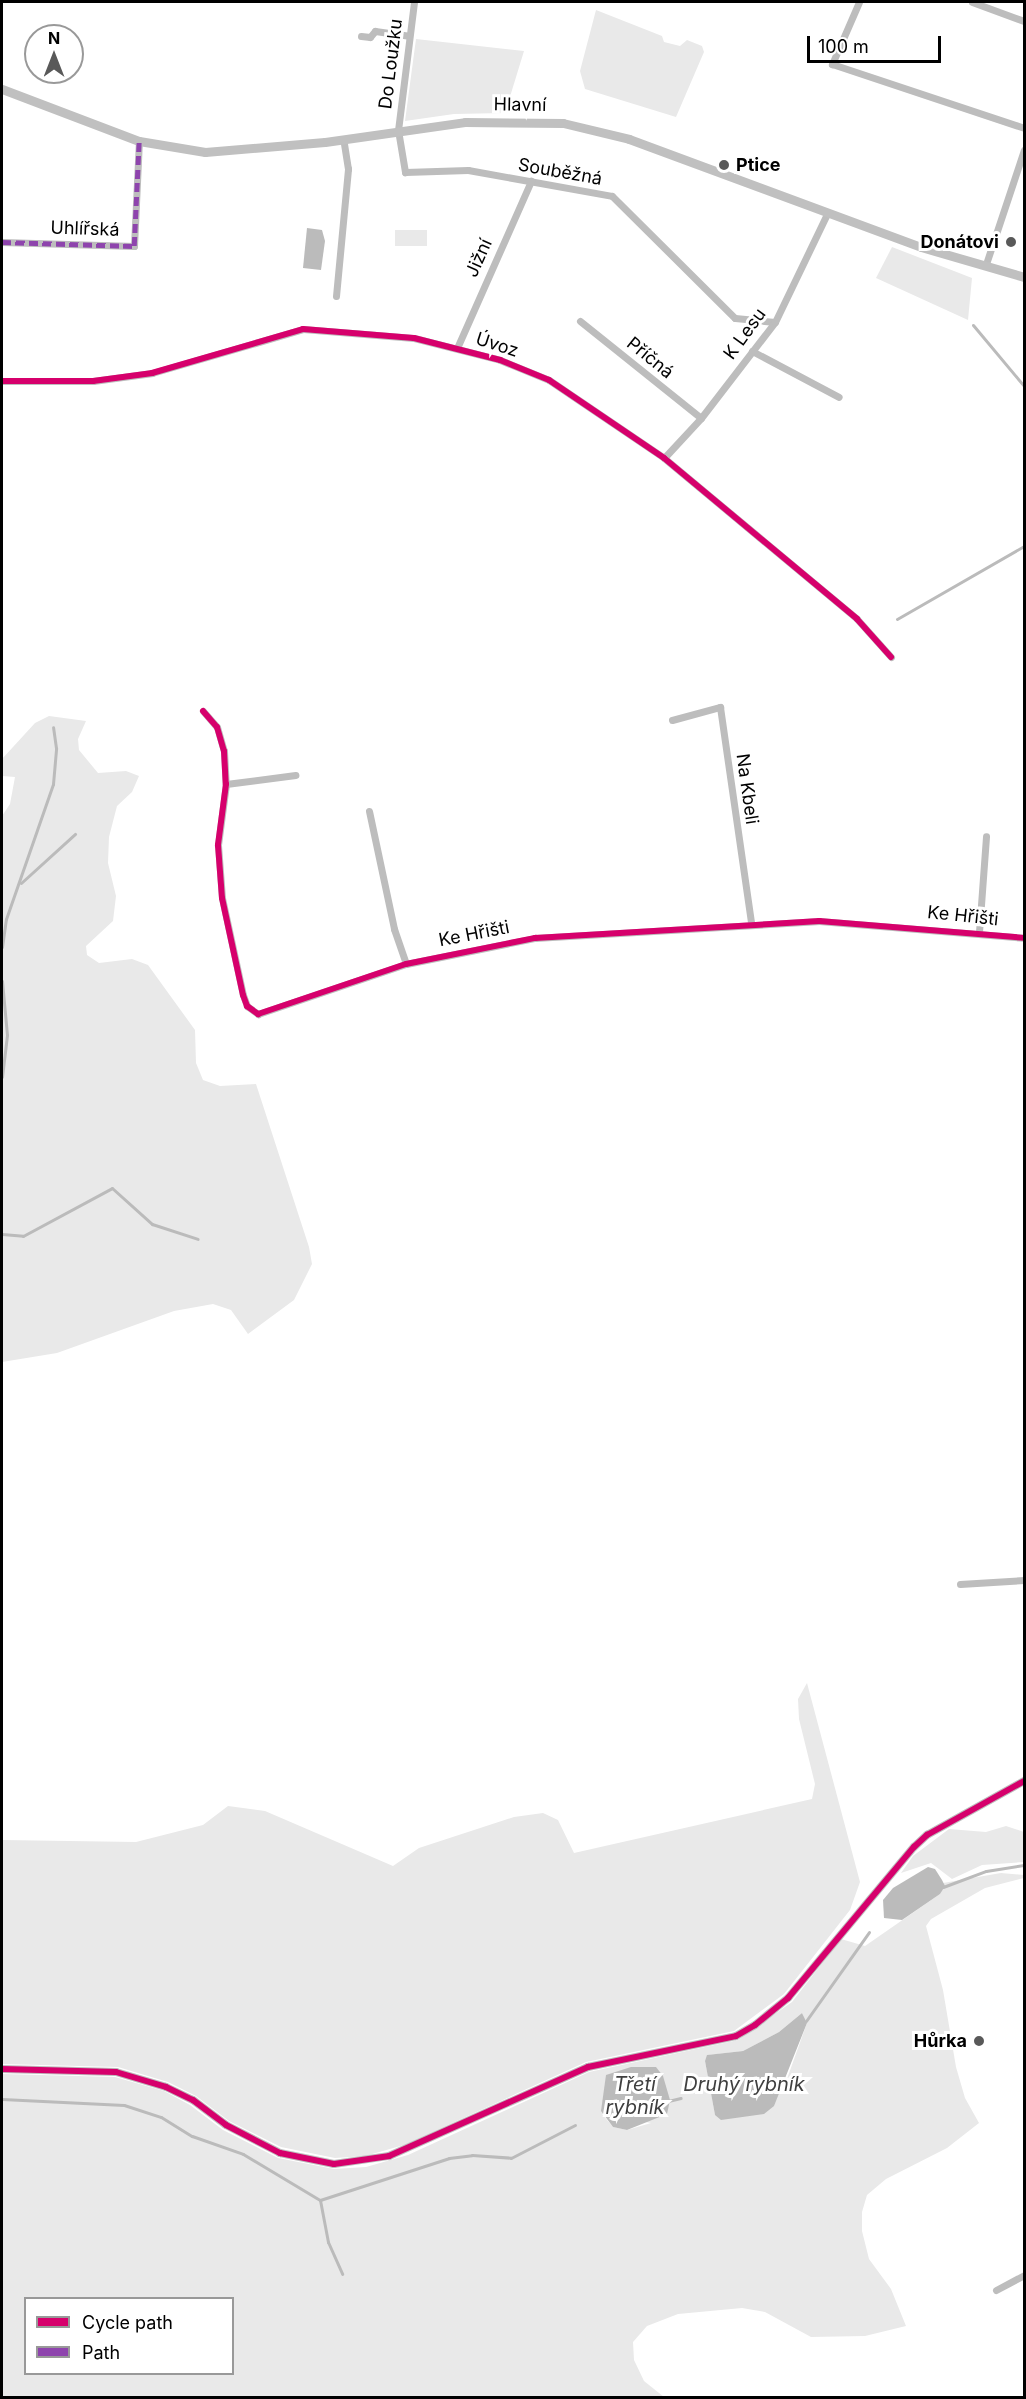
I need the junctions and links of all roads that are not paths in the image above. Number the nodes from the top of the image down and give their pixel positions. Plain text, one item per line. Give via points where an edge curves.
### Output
1 (414, 2) edge
2 (859, 2) edge
3 (972, 2) edge
4 (1024, 21) edge
5 (361, 36) dead end
6 (409, 36) junction
7 (2, 89) edge
8 (1024, 128) edge
9 (398, 130) junction
10 (343, 139) junction
11 (139, 141) junction
12 (1024, 150) edge
13 (531, 182) junction
14 (828, 212) junction
15 (2, 242) edge
16 (986, 264) junction
17 (1024, 278) edge
18 (336, 296) dead end
19 (580, 321) dead end
20 (775, 322) junction
21 (457, 348) junction
22 (752, 351) junction
23 (2, 381) edge
24 (839, 397) dead end
25 (701, 418) junction
26 (664, 458) junction
27 (891, 657) dead end
28 (203, 711) dead end
29 (672, 720) dead end
30 (295, 775) dead end
31 (226, 784) junction
32 (369, 811) dead end
33 (986, 836) dead end
34 (751, 923) junction
35 (979, 932) junction
36 (1024, 938) edge
37 (406, 964) junction
38 (1024, 1580) edge
39 (960, 1584) dead end
40 (1024, 1781) edge
41 (2, 2069) edge
42 (1024, 2275) edge
43 (996, 2290) dead end

1 - 6 street, Do Loužku
2 - 8 street via 832,64
3 - 4 street
5 - 6 street via 370,37 375,31
6 - 9 street, Do Loužku
7 - 11 main road, Hlavní
9 - 10 main road, Hlavní
9 - 13 street, Souběžná via 405,171 461,170
9 - 14 main road, Hlavní via 486,121 563,123 629,139
10 - 11 main road, Hlavní via 205,152
10 - 18 street via 348,169
11 - 15 street, Uhlířská via 134,246
12 - 16 street
13 - 20 street, Souběžná via 612,196 735,318
13 - 21 street, Jižní
14 - 16 main road, Hlavní via 921,247
14 - 20 street, K Lesu
16 - 17 main road, Hlavní
19 - 25 street, Příčná
20 - 22 street, K Lesu
21 - 23 street, Úvoz via 380,334 303,329 152,373 93,381
21 - 26 street, Úvoz via 549,380
22 - 24 street
22 - 25 street, K Lesu
25 - 26 street, K Lesu
26 - 27 street, Úvoz via 856,619
28 - 31 street, Ke Hřišti via 217,727 221,739
29 - 34 street, Na Kbeli via 720,707
30 - 31 street
31 - 37 street, Ke Hřišti via 219,873 247,1006 258,1014 268,1014
32 - 37 street via 394,929
33 - 35 street, Ke Hřišti
34 - 35 street, Ke Hřišti via 872,922
34 - 37 street, Ke Hřišti via 535,938
35 - 36 street, Ke Hřišti
38 - 39 street
40 - 41 street via 927,1835 788,1998 755,2025 736,2036 588,2067 389,2156 334,2164 280,2152 226,2125 166,2086 116,2072
42 - 43 street

